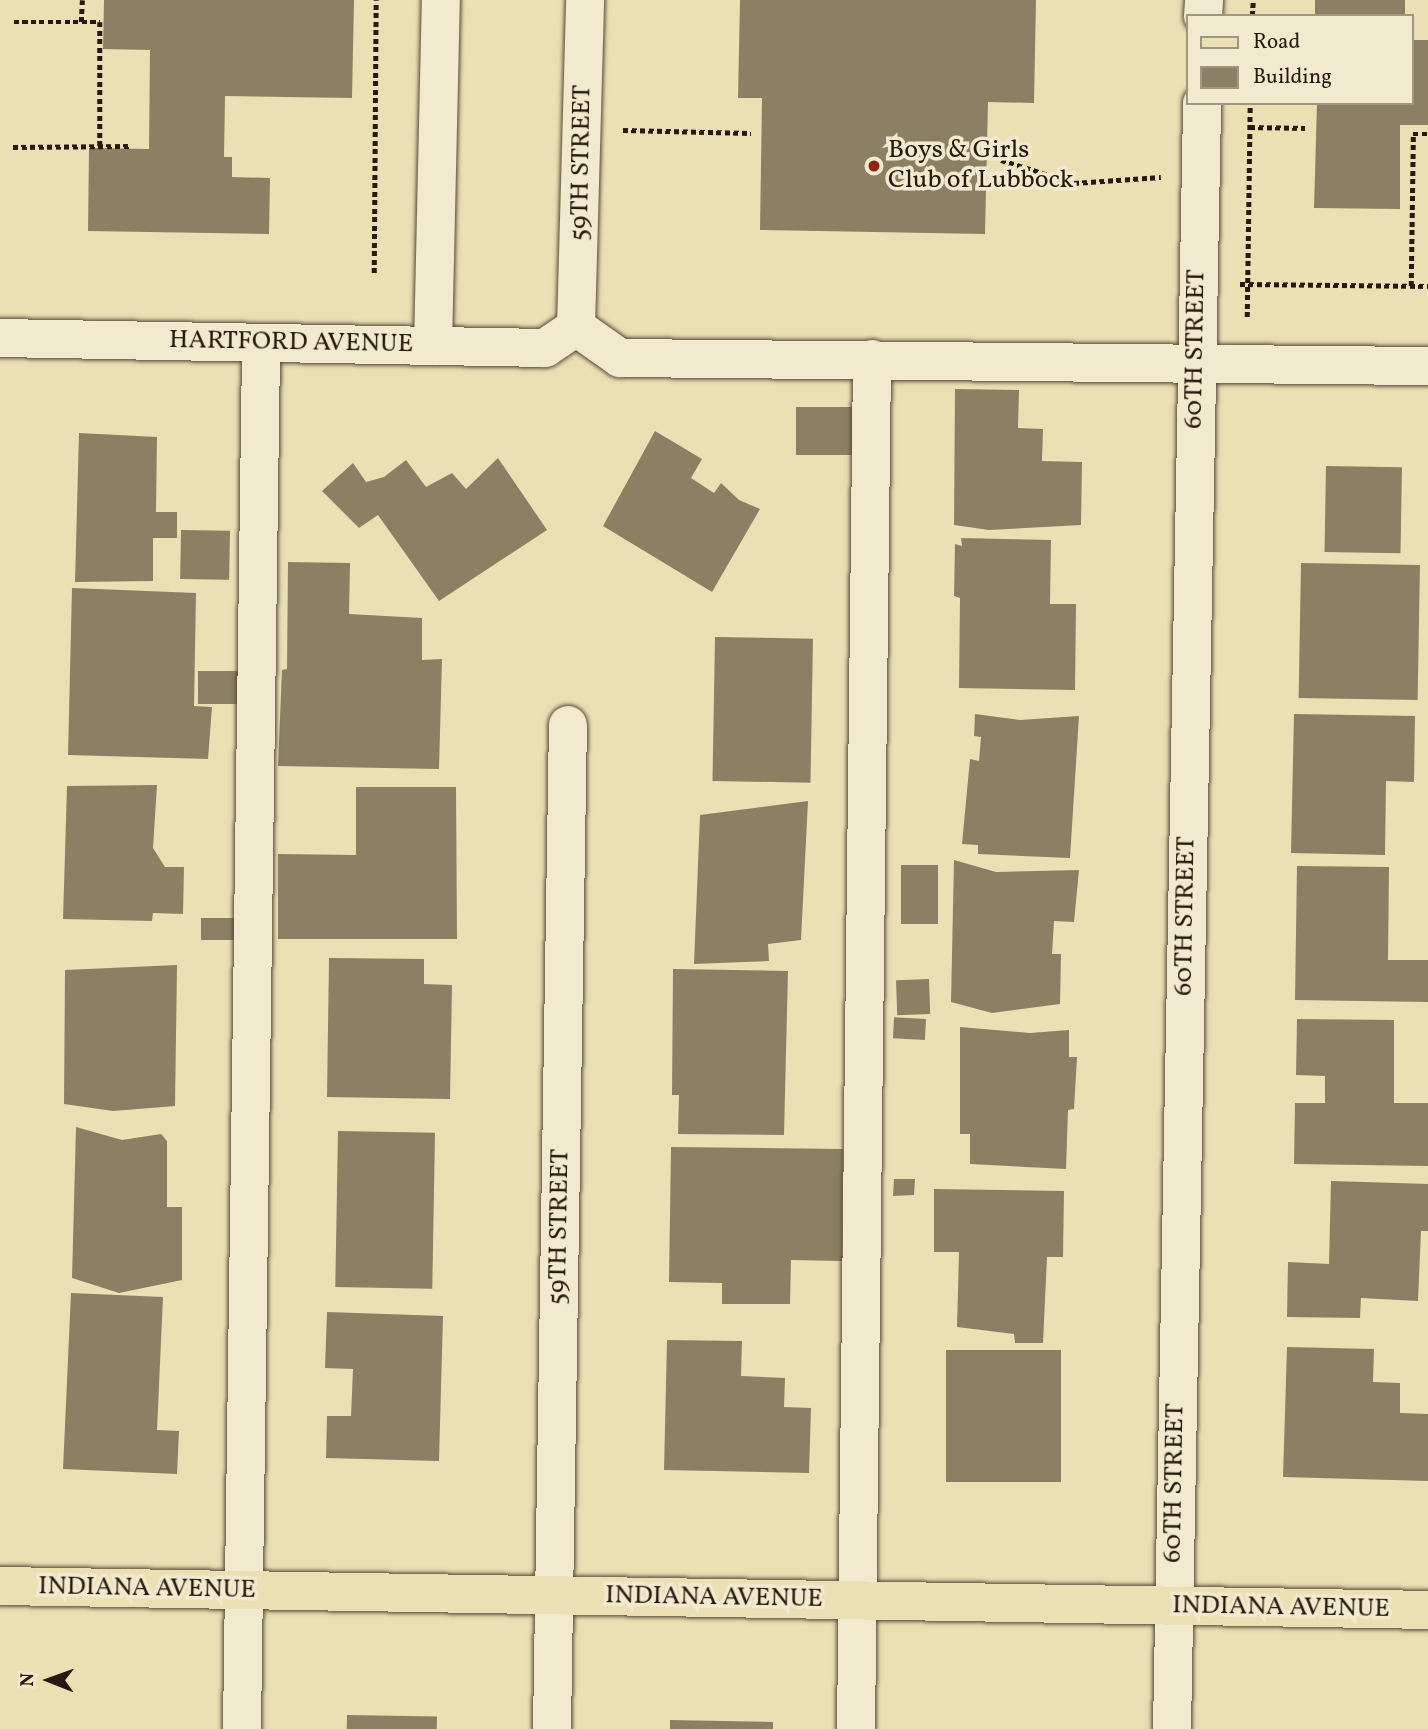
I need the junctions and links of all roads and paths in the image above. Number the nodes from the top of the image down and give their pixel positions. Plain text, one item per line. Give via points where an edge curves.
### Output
1 (82, 0) edge
2 (376, 0) edge
3 (441, 0) edge
4 (584, 0) edge
5 (14, 22) dead end
6 (81, 22) junction
7 (1202, 105) edge
8 (1251, 105) edge
9 (1250, 127) junction
10 (1305, 128) dead end
11 (618, 129) dead end
12 (751, 133) dead end
13 (1428, 134) edge
14 (100, 146) junction
15 (132, 146) dead end
16 (13, 147) dead end
17 (1001, 160) dead end
18 (1200, 174) junction
19 (374, 273) dead end
20 (1198, 282) junction
21 (1248, 285) junction
22 (1410, 286) junction
23 (1428, 286) edge
24 (1247, 317) dead end
25 (576, 327) junction
26 (0, 338) edge
27 (261, 343) junction
28 (433, 346) junction
29 (872, 359) junction
30 (1196, 362) junction
31 (1428, 366) edge
32 (568, 724) dead end
33 (0, 1586) edge
34 (244, 1591) junction
35 (554, 1595) junction
36 (858, 1601) junction
37 (1173, 1606) junction
38 (1428, 1610) edge
39 (242, 1729) edge
40 (552, 1729) edge
41 (856, 1729) edge
42 (1172, 1729) edge

1 - 6 path
2 - 19 path
3 - 28 street
4 - 25 street, 59TH STREET
5 - 6 path
6 - 14 path via 100,22
7 - 18 street, 60TH STREET
8 - 9 path
9 - 10 path
9 - 21 path
11 - 12 path
13 - 22 path via 1413,134
14 - 15 path
14 - 16 path
17 - 18 path via 1074,183
18 - 20 street, 60TH STREET
20 - 21 path
20 - 30 street, 60TH STREET
21 - 22 path
21 - 24 path
22 - 23 path
25 - 28 street, HARTFORD AVENUE via 545,348
25 - 29 street via 620,358
26 - 27 street, HARTFORD AVENUE
27 - 28 street, HARTFORD AVENUE
27 - 34 street
29 - 30 street
29 - 36 street
30 - 31 street
30 - 37 street, 60TH STREET
32 - 35 street, 59TH STREET
33 - 34 main road, INDIANA AVENUE
34 - 35 main road, INDIANA AVENUE
34 - 39 street
35 - 36 main road, INDIANA AVENUE
35 - 40 street, 59TH STREET
36 - 37 main road, INDIANA AVENUE
36 - 41 street
37 - 38 main road, INDIANA AVENUE
37 - 42 street, 60TH STREET

